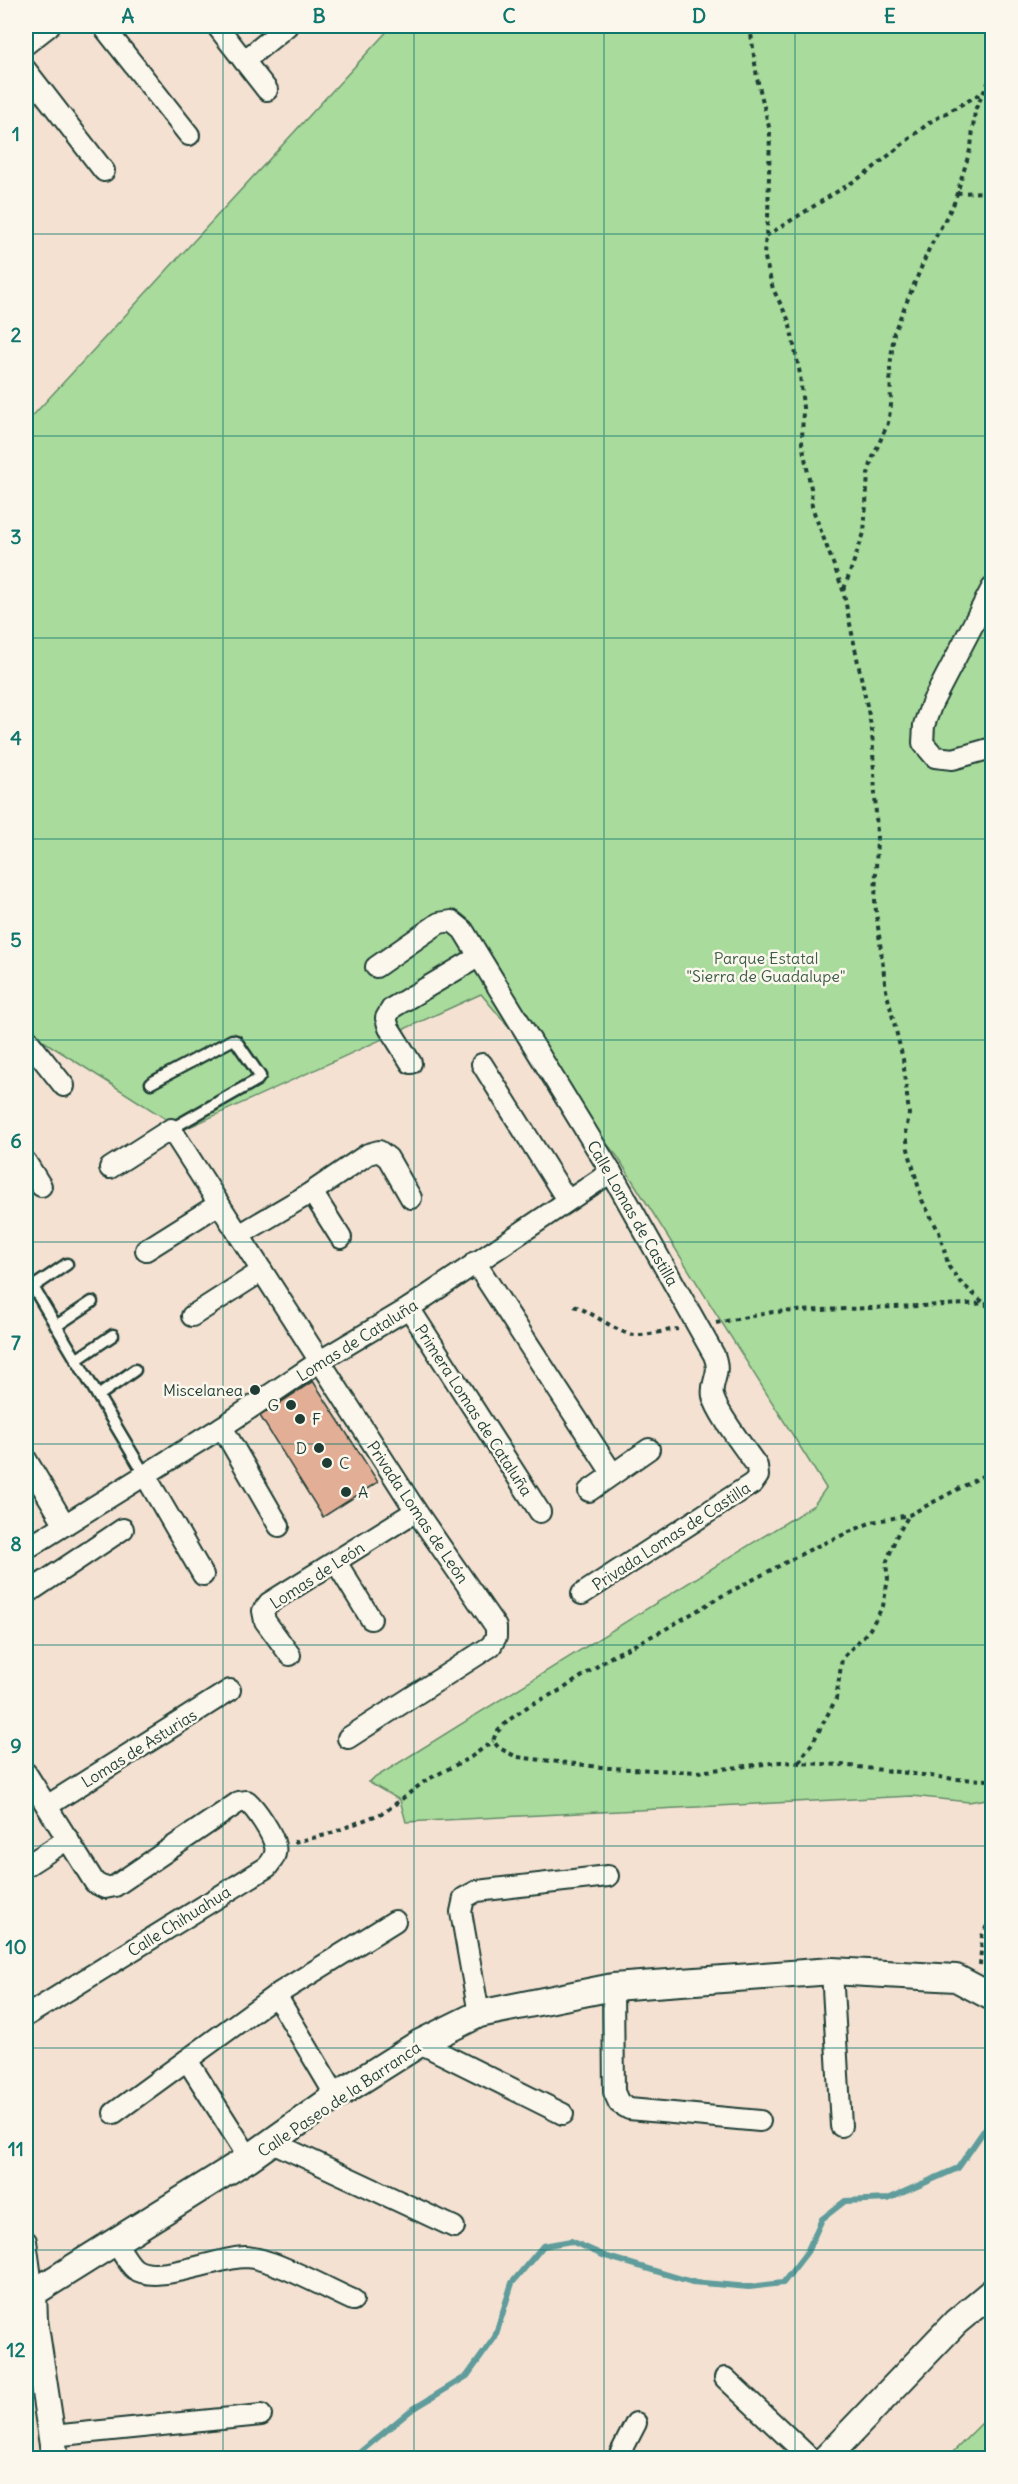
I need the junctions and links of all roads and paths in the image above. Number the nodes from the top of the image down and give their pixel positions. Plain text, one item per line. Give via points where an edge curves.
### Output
1 (49, 26) edge
2 (103, 26) edge
3 (217, 26) edge
4 (287, 26) edge
5 (750, 26) edge
6 (26, 44) edge
7 (244, 61) junction
8 (26, 70) edge
9 (993, 75) edge
10 (267, 90) dead end
11 (983, 93) junction
12 (189, 135) dead end
13 (104, 171) dead end
14 (993, 192) edge
15 (957, 193) junction
16 (766, 236) junction
17 (993, 588) edge
18 (843, 590) junction
19 (993, 748) edge
20 (478, 957) junction
21 (376, 967) dead end
22 (26, 1038) edge
23 (411, 1063) dead end
24 (482, 1064) dead end
25 (151, 1083) dead end
26 (63, 1086) dead end
27 (171, 1129) junction
28 (26, 1162) edge
29 (110, 1168) dead end
30 (610, 1172) junction
31 (41, 1186) dead end
32 (312, 1192) junction
33 (411, 1198) dead end
34 (567, 1200) junction
35 (219, 1204) junction
36 (239, 1236) junction
37 (341, 1238) dead end
38 (146, 1250) dead end
39 (475, 1262) junction
40 (67, 1264) dead end
41 (262, 1271) junction
42 (92, 1302) dead end
43 (987, 1303) junction
44 (993, 1303) edge
45 (574, 1306) dead end
46 (409, 1308) junction
47 (993, 1310) edge
48 (192, 1316) dead end
49 (57, 1326) junction
50 (698, 1326) junction
51 (112, 1335) dead end
52 (76, 1359) junction
53 (320, 1362) junction
54 (135, 1370) dead end
55 (98, 1396) junction
56 (222, 1427) junction
57 (649, 1449) dead end
58 (26, 1459) edge
59 (993, 1471) edge
60 (612, 1473) junction
61 (145, 1475) junction
62 (758, 1476) joint
63 (589, 1491) dead end
64 (416, 1511) junction
65 (540, 1512) dead end
66 (909, 1515) junction
67 (64, 1525) junction
68 (279, 1526) dead end
69 (123, 1529) dead end
70 (26, 1549) edge
71 (336, 1562) junction
72 (203, 1575) dead end
73 (26, 1594) edge
74 (582, 1594) dead end
75 (371, 1619) dead end
76 (290, 1655) dead end
77 (230, 1690) dead end
78 (348, 1738) dead end
79 (493, 1741) junction
80 (799, 1762) junction
81 (26, 1773) edge
82 (993, 1780) edge
83 (47, 1806) junction
84 (68, 1839) junction
85 (275, 1845) junction
86 (26, 1866) edge
87 (608, 1876) dead end
88 (993, 1915) edge
89 (395, 1922) dead end
90 (832, 1971) junction
91 (613, 1987) junction
92 (982, 1991) edge
93 (276, 1995) junction
94 (479, 2014) junction
95 (26, 2016) edge
96 (420, 2043) junction
97 (187, 2060) junction
98 (336, 2096) junction
99 (114, 2113) dead end
100 (563, 2114) dead end
101 (760, 2121) dead end
102 (841, 2126) dead end
103 (272, 2142) junction
104 (249, 2158) junction
105 (454, 2227) dead end
106 (26, 2241) edge
107 (116, 2243) junction
108 (993, 2292) edge
109 (29, 2294) edge
110 (353, 2300) dead end
111 (725, 2378) dead end
112 (261, 2415) dead end
113 (636, 2423) dead end
114 (53, 2447) edge
115 (618, 2458) edge
116 (810, 2458) edge
117 (826, 2458) edge

1 - 6 street
2 - 12 street
3 - 7 street
4 - 7 street
5 - 16 path via 770,131
7 - 10 street
8 - 13 street
9 - 11 path
11 - 15 path via 975,110 971,147
11 - 16 path via 930,122 867,173
14 - 15 path
15 - 18 path via 894,332 888,423 868,474 864,533
16 - 18 path via 768,272 789,321 800,374 802,443 812,507
17 - 19 street via 932,703 923,743 935,757 953,759
18 - 43 path via 872,730 878,836 875,903 886,990 903,1059 908,1149 922,1200 939,1232 949,1267 960,1282
20 - 21 street, Calle Lomas de Castilla via 463,930 452,921 439,923
20 - 23 street via 392,1008 386,1018 388,1028
20 - 30 street, Calle Lomas de Castilla
22 - 26 street
24 - 34 street
25 - 27 lane via 232,1040 260,1076
27 - 29 street
27 - 35 street, Privada Lomas de León
28 - 31 street
30 - 34 street, Lomas de Cataluña
30 - 50 street, Calle Lomas de Castilla
32 - 33 street via 368,1154 379,1151 388,1158
32 - 36 street
32 - 37 street
34 - 39 street, Lomas de Cataluña
35 - 36 street, Privada Lomas de León
35 - 38 street
36 - 41 street, Privada Lomas de León
39 - 46 street, Lomas de Cataluña
39 - 60 street
40 - 49 lane via 33,1287
41 - 48 street
41 - 53 street, Privada Lomas de León
42 - 49 lane
43 - 44 path
43 - 47 path
43 - 50 path via 773,1312
45 - 50 path via 636,1335
46 - 53 street, Lomas de Cataluña
46 - 65 street, Primera Lomas de Cataluña
49 - 52 lane
50 - 62 street, Calle Lomas de Castilla via 719,1366 713,1395 717,1406 757,1466
51 - 52 lane
52 - 55 lane
53 - 56 street, Lomas de Cataluña
53 - 64 street, Privada Lomas de León
54 - 55 lane
55 - 61 lane
56 - 61 street, Lomas de Cataluña
56 - 68 street
57 - 60 street
58 - 67 street
59 - 66 path
60 - 63 street
61 - 67 street, Lomas de Cataluña
61 - 72 street
62 - 74 street, Privada Lomas de Castilla via 753,1483
64 - 71 street, Lomas de León
64 - 78 street, Privada Lomas de León via 496,1627 496,1637 491,1646
66 - 79 path via 855,1529 720,1597 614,1655 563,1689 530,1704 509,1720
66 - 80 path via 886,1564 888,1579 883,1606 870,1629 842,1659 836,1699
67 - 70 street, Lomas de Cataluña
69 - 73 street
71 - 75 street
71 - 76 street, Lomas de León via 269,1603 263,1611 265,1621
77 - 83 street, Lomas de Asturias
79 - 80 path via 517,1757 639,1770 697,1772
79 - 85 path via 425,1780 386,1812 326,1835
80 - 82 path
81 - 83 street
83 - 84 street
84 - 85 street via 95,1883 105,1888 115,1886 239,1802 247,1801 255,1808
84 - 86 street
85 - 95 street, Calle Chihuahua via 275,1858 267,1867
87 - 94 street via 477,1891 464,1898 461,1912
88 - 92 path via 982,1936
89 - 93 street
90 - 91 street, Calle Paseo de la Barranca
90 - 92 street, Calle Paseo de la Barranca via 956,1978
90 - 102 street
91 - 94 street, Calle Paseo de la Barranca
91 - 101 street via 614,2092 619,2103 629,2109
93 - 97 street
93 - 98 street
94 - 96 street, Calle Paseo de la Barranca
96 - 98 street, Calle Paseo de la Barranca
96 - 100 street
97 - 99 street
97 - 104 street
98 - 103 street, Calle Paseo de la Barranca
103 - 104 street, Calle Paseo de la Barranca
103 - 105 street
104 - 107 street, Calle Paseo de la Barranca
106 - 109 street
107 - 109 street, Calle Paseo de la Barranca
107 - 110 street via 135,2269 149,2274 245,2257 269,2263
108 - 117 street via 956,2322
109 - 114 street
111 - 116 street
112 - 114 street
113 - 115 street

